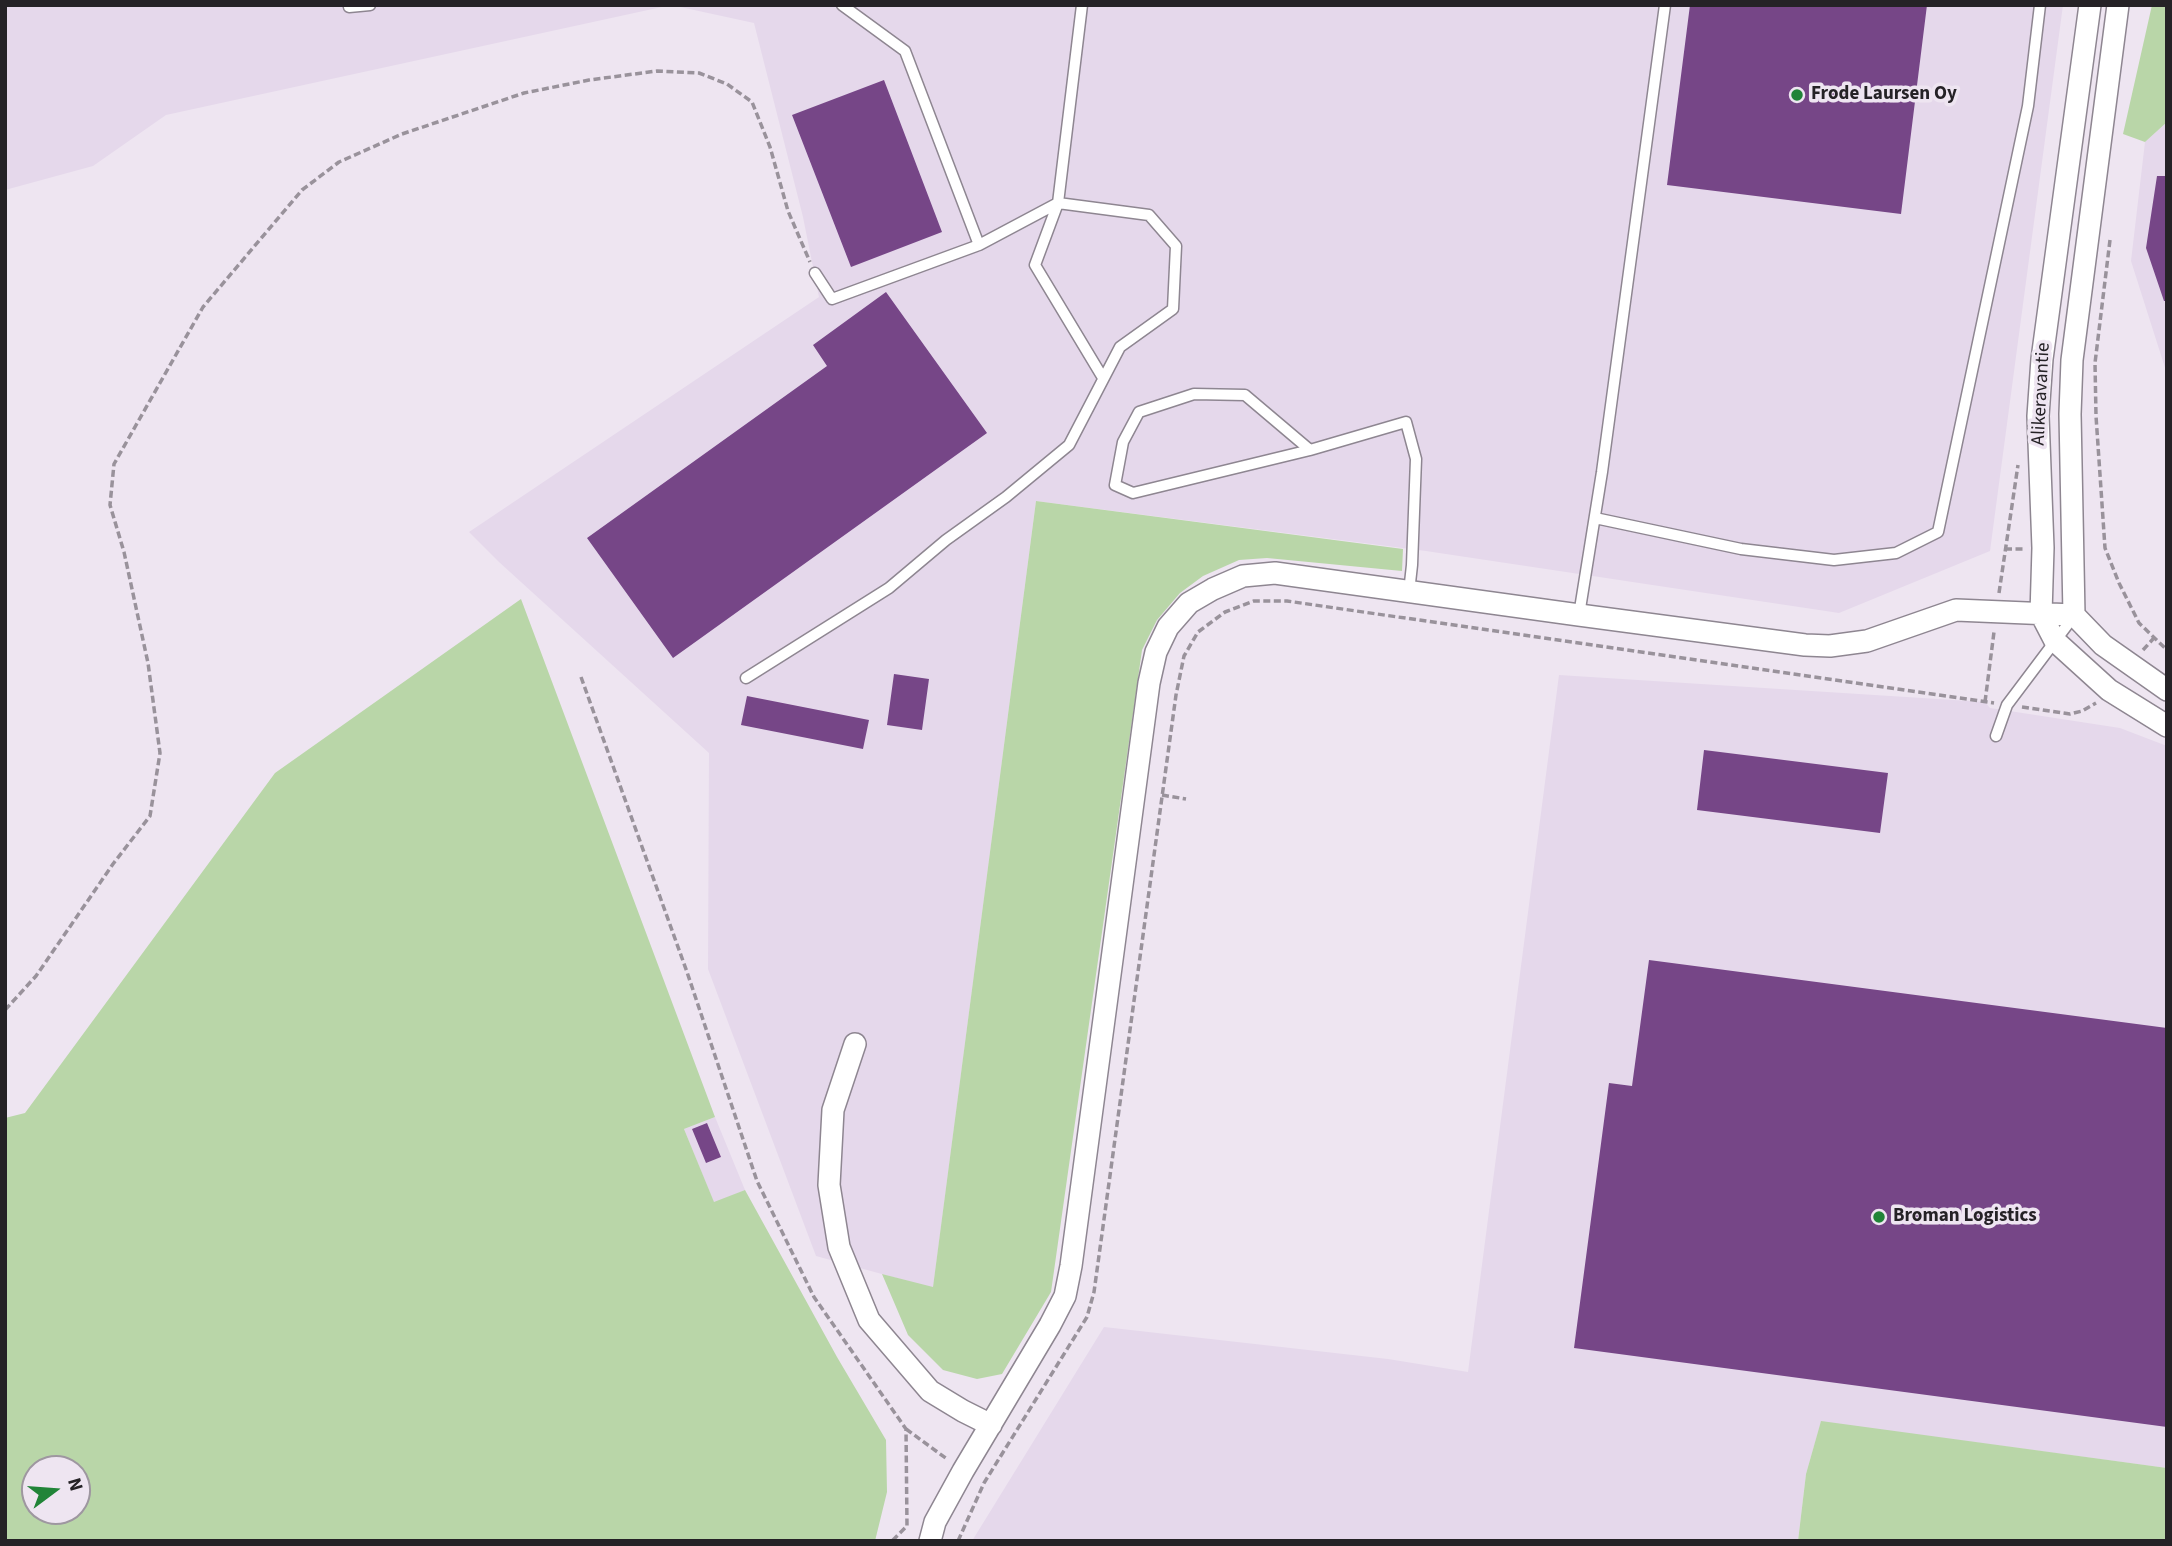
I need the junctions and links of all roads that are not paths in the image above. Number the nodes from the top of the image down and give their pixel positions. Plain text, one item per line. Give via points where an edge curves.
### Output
1 (370, 5) edge
2 (842, 5) edge
3 (1082, 5) edge
4 (1665, 5) edge
5 (2040, 5) edge
6 (2090, 5) edge
7 (2118, 5) edge
8 (349, 7) dead end
9 (1058, 203) junction
10 (979, 245) junction
11 (815, 273) road end
12 (1102, 378) junction
13 (1310, 450) junction
14 (1595, 518) junction
15 (1409, 592) junction
16 (2041, 614) junction
17 (1579, 615) junction
18 (2074, 615) junction
19 (2055, 641) junction
20 (746, 678) dead end
21 (2167, 690) edge
22 (2167, 726) edge
23 (1996, 736) dead end
24 (855, 1044) dead end
25 (991, 1424) junction
26 (930, 1541) edge

1 - 8 lane
2 - 10 lane via 905,51
3 - 9 lane
4 - 14 lane
5 - 14 lane via 2028,106 1938,532 1896,553 1834,560 1741,549
6 - 16 street, Alikeravantie via 2042,359 2038,416
7 - 18 street, Alikeravantie via 2072,360
9 - 10 lane
9 - 12 lane via 1035,265
9 - 12 lane via 1149,215 1176,246 1172,309 1120,347
10 - 11 lane via 832,299
12 - 20 lane via 1069,445 888,588
13 - 13 lane via 1133,493 1115,485 1124,442 1139,412 1194,394 1245,395
13 - 15 lane via 1406,422 1416,459
14 - 17 lane
15 - 17 street
15 - 25 street via 1299,575 1243,576 1189,604 1168,627 1149,683 1065,1296
16 - 17 street via 1956,610 1867,642 1830,646
16 - 18 street
16 - 19 street, Alikeravantie
18 - 19 lane
18 - 21 street via 2129,666
19 - 22 street, Alikeravantie via 2109,690
19 - 23 lane via 2007,705
24 - 25 street via 833,1110 829,1185 838,1247 869,1320 930,1391
25 - 26 street via 935,1522

